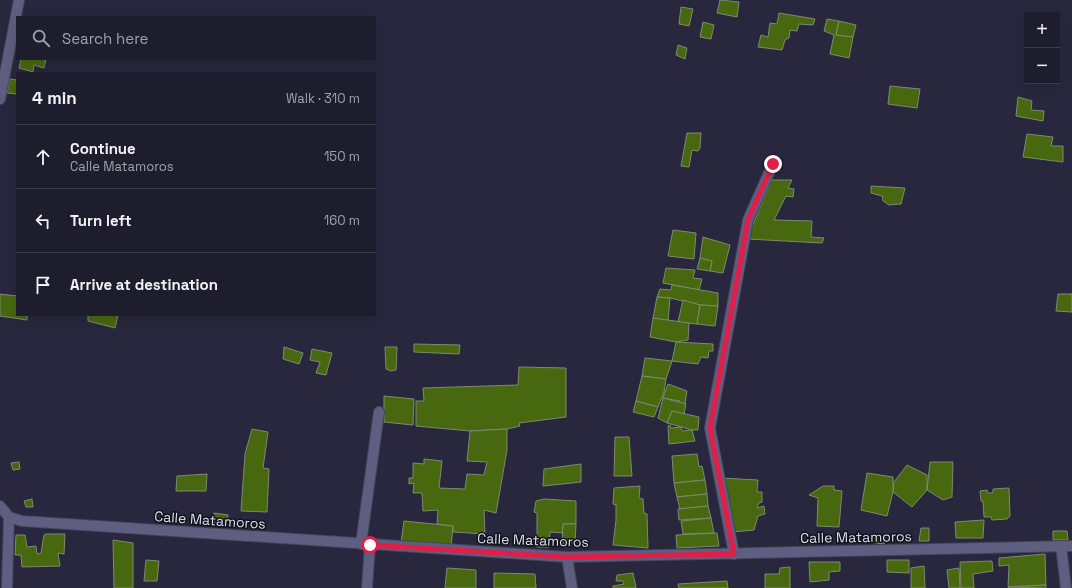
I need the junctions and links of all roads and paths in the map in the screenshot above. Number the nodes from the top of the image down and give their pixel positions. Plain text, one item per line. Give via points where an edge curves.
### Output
1 (19, 0) edge
2 (0, 99) edge
3 (773, 164) dead end
4 (379, 412) dead end
5 (0, 506) edge
6 (9, 517) junction
7 (366, 545) junction
8 (1061, 546) junction
9 (1072, 546) edge
10 (734, 554) junction
11 (567, 557) junction
12 (7, 588) edge
13 (367, 588) edge
14 (572, 588) edge
15 (1066, 588) edge

1 - 2 street
3 - 10 street via 748,220 710,428
4 - 7 street
5 - 6 street
6 - 7 street, Calle Matamoros via 22,521
6 - 12 street
7 - 11 street, Calle Matamoros
7 - 13 street
8 - 9 street, Calle Matamoros
8 - 10 street, Calle Matamoros
8 - 15 street
10 - 11 street, Calle Matamoros
11 - 14 street

